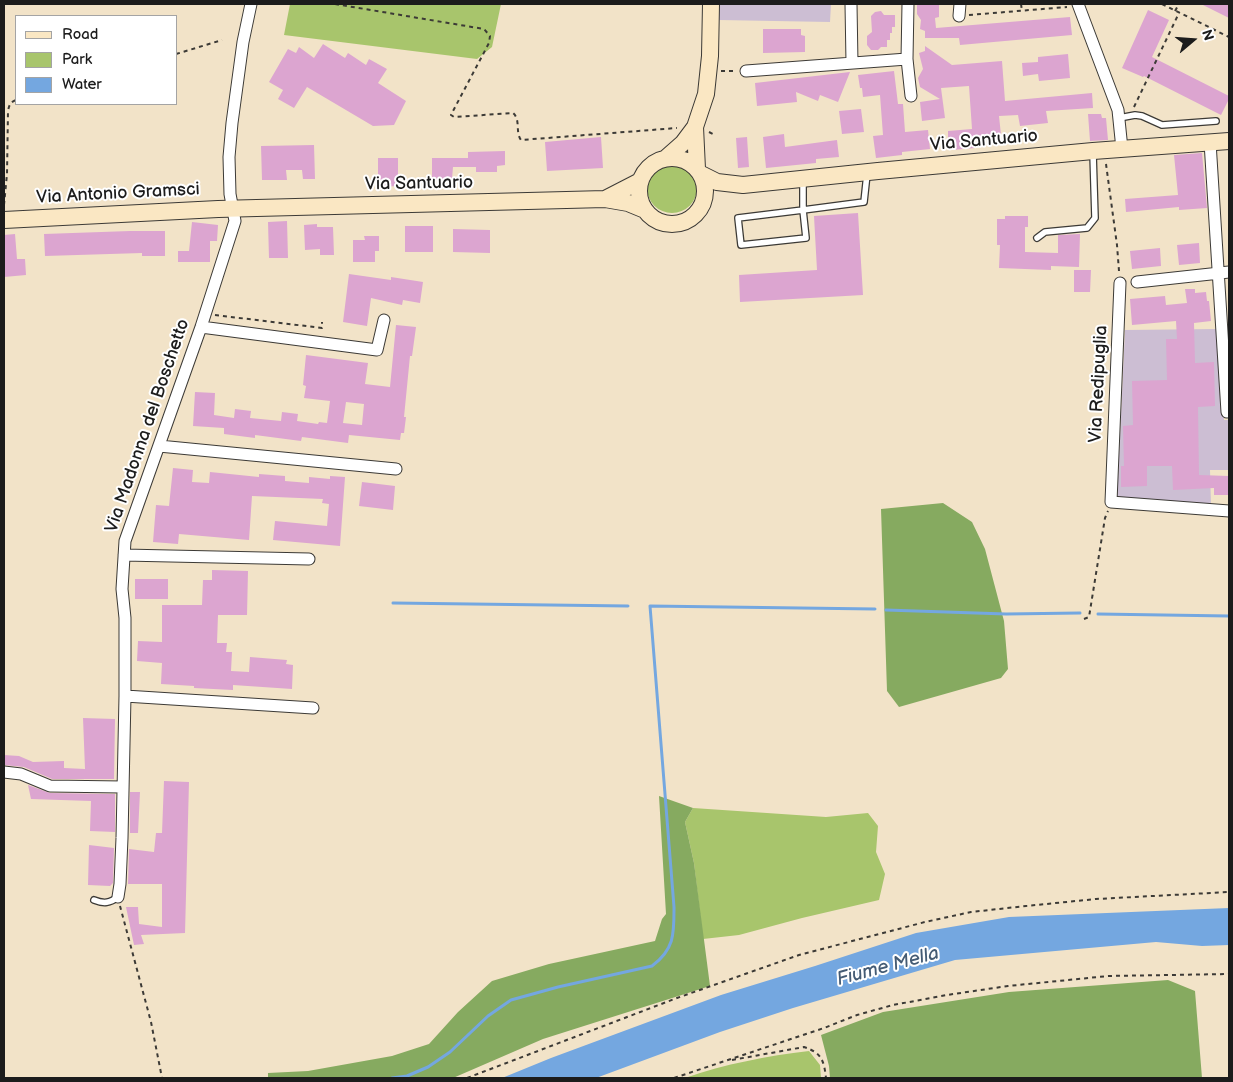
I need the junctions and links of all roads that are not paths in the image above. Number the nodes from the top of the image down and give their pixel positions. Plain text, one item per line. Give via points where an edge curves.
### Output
1 (252, 4) edge
2 (710, 4) edge
3 (851, 4) edge
4 (908, 4) edge
5 (960, 4) edge
6 (1079, 5) edge
7 (960, 16) road end
8 (907, 59) junction
9 (852, 63) junction
10 (746, 71) road end
11 (911, 96) dead end
12 (1119, 118) junction
13 (1216, 121) dead end
14 (689, 126) junction
15 (1229, 141) edge
16 (1210, 142) junction
17 (1122, 149) junction
18 (1098, 151) junction
19 (666, 158) junction
20 (699, 172) junction
21 (868, 172) junction
22 (802, 179) junction
23 (640, 181) junction
24 (743, 185) junction
25 (605, 199) junction
26 (701, 206) junction
27 (234, 208) junction
28 (645, 210) junction
29 (803, 210) junction
30 (4, 220) edge
31 (1037, 238) dead end
32 (1224, 273) edge
33 (1137, 282) dead end
34 (1120, 283) road end
35 (384, 320) dead end
36 (202, 327) junction
37 (1227, 412) dead end
38 (159, 446) junction
39 (396, 469) dead end
40 (1229, 511) edge
41 (124, 555) junction
42 (309, 559) dead end
43 (125, 696) junction
44 (313, 708) dead end
45 (4, 772) edge
46 (122, 787) junction
47 (118, 897) joint
48 (94, 900) dead end

1 - 27 street, Via Madonna del Boschetto via 243,42 229,156 230,194
2 - 14 street via 706,94
3 - 9 street
4 - 8 street
5 - 7 street
6 - 12 street
8 - 9 street
8 - 11 street
9 - 10 street
12 - 13 lane via 1135,115 1162,124
12 - 17 street
14 - 19 street via 682,143
14 - 20 street
15 - 16 street, Via Santuario
16 - 17 street, Via Santuario
16 - 32 street
17 - 18 street, Via Santuario
18 - 21 street, Via Santuario
18 - 31 lane via 1095,218 1087,228 1045,232
19 - 20 street via 688,161
19 - 23 street via 654,162
20 - 24 street, Via Santuario via 717,182
20 - 26 street via 705,185
21 - 22 street, Via Santuario
21 - 29 lane via 864,202
22 - 24 street, Via Santuario
22 - 29 lane
23 - 25 street, Via Santuario
23 - 28 street via 640,201
24 - 26 street, Via Santuario via 716,195
25 - 27 street, Via Santuario
25 - 28 street, Via Santuario
26 - 28 street via 685,221 674,224 658,220
27 - 30 street, Via Antonio Gramsci
27 - 36 street, Via Madonna del Boschetto via 235,221
29 - 29 lane via 738,218 741,245 806,238
32 - 33 street
32 - 37 street
34 - 40 street, Via Redipuglia via 1111,502
35 - 36 street via 377,350
36 - 38 street, Via Madonna del Boschetto
38 - 39 street
38 - 41 street, Via Madonna del Boschetto via 125,541
41 - 42 street
41 - 43 street, Via Madonna del Boschetto
43 - 44 street
43 - 46 street, Via Madonna del Boschetto
45 - 46 street via 21,774 50,786
46 - 47 street, Via Madonna del Boschetto
47 - 48 lane via 111,902

